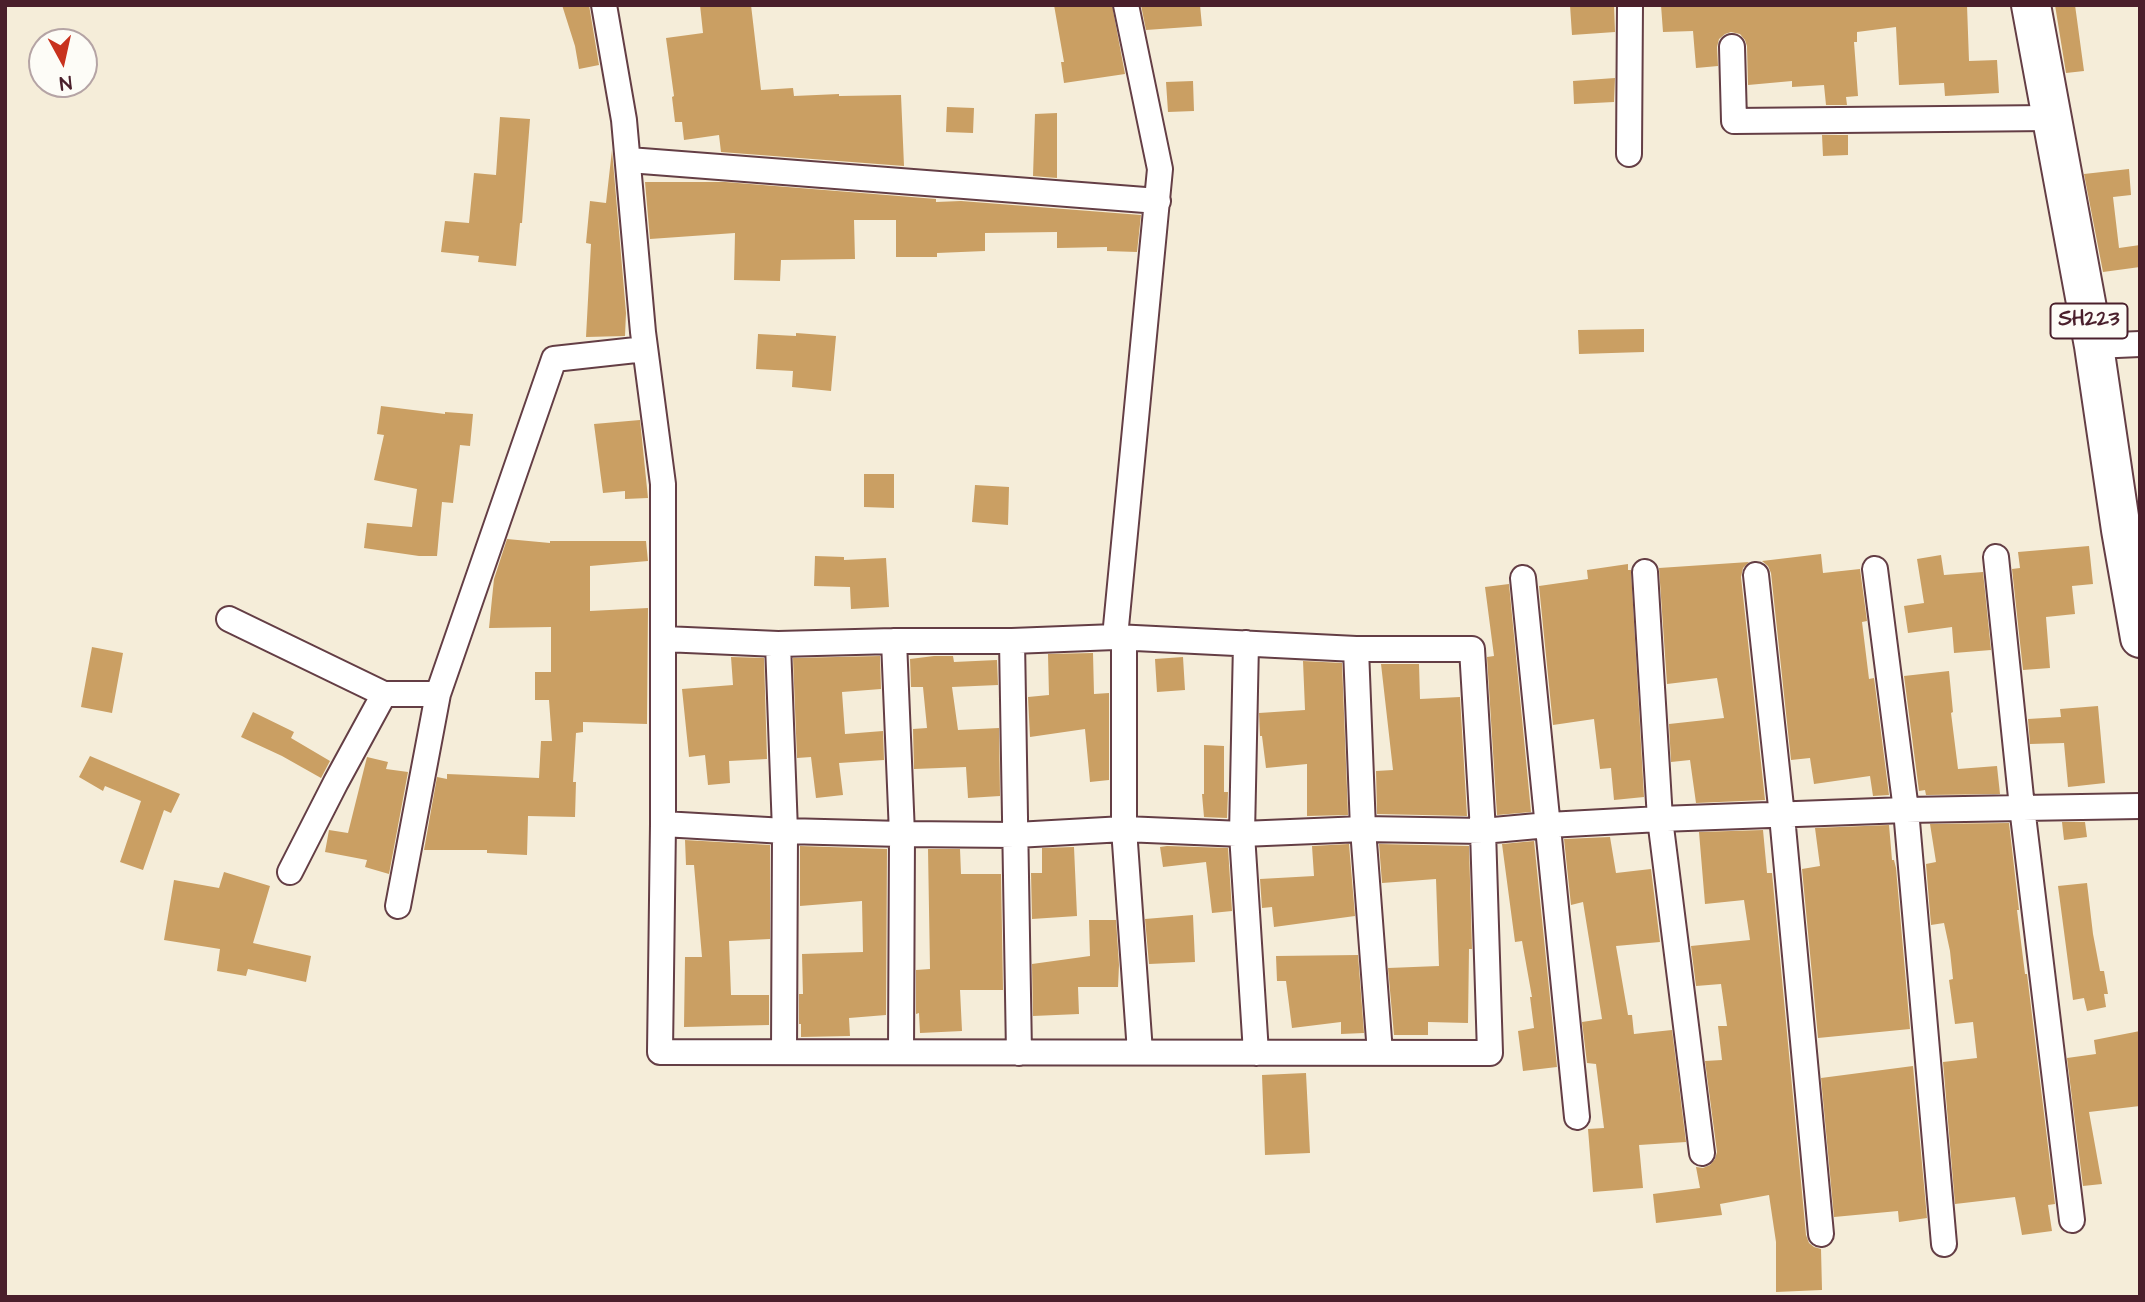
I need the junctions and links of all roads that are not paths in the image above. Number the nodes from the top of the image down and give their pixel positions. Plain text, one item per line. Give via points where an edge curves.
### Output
1 (604, 5) edge
2 (1126, 5) edge
3 (1630, 5) edge
4 (2031, 5) edge
5 (1731, 47) dead end
6 (2050, 118) junction
7 (1629, 155) dead end
8 (629, 160) junction
9 (1158, 201) junction
10 (2140, 344) edge
11 (2094, 346) junction
12 (645, 349) junction
13 (2131, 529) edge
14 (1996, 557) dead end
15 (1875, 569) dead end
16 (1645, 572) dead end
17 (1756, 575) dead end
18 (1523, 578) dead end
19 (229, 619) dead end
20 (1119, 637) junction
21 (2140, 638) edge
22 (664, 639) junction
23 (894, 641) junction
24 (1012, 641) junction
25 (1247, 643) junction
26 (778, 644) junction
27 (1356, 649) junction
28 (384, 694) junction
29 (438, 694) junction
30 (2140, 806) edge
31 (2022, 807) junction
32 (1906, 810) junction
33 (1782, 816) junction
34 (1660, 819) junction
35 (663, 824) junction
36 (1548, 825) junction
37 (1124, 829) junction
38 (1363, 829) junction
39 (785, 831) junction
40 (1483, 831) junction
41 (902, 834) junction
42 (1242, 834) junction
43 (1016, 835) junction
44 (290, 872) dead end
45 (398, 906) dead end
46 (784, 1052) junction
47 (901, 1052) junction
48 (1140, 1052) junction
49 (1020, 1053) junction
50 (1256, 1053) junction
51 (1380, 1053) junction
52 (1577, 1117) dead end
53 (1702, 1153) dead end
54 (2072, 1220) dead end
55 (1821, 1234) dead end
56 (1944, 1244) dead end

1 - 8 street
2 - 9 street via 1160,169
3 - 7 street
4 - 6 main road, SH223
5 - 6 street via 1734,121
6 - 11 main road, SH223
8 - 9 street
8 - 12 street
9 - 20 street
10 - 11 street
11 - 13 main road, SH223
12 - 22 street via 663,484
12 - 29 street via 554,359
13 - 21 main road, SH223
14 - 31 street
15 - 32 street
16 - 34 street
17 - 33 street
18 - 36 street
19 - 28 street
20 - 24 street
20 - 25 street
20 - 37 street
22 - 26 street
22 - 35 street
23 - 24 street
23 - 26 street
23 - 41 street
24 - 43 street
25 - 27 street
25 - 42 street
26 - 39 street
27 - 38 street
27 - 40 street via 1472,649
28 - 29 street
28 - 44 street
29 - 45 street
30 - 31 street
31 - 32 street
31 - 54 street
32 - 33 street
32 - 56 street
33 - 34 street
33 - 55 street
34 - 36 street
34 - 53 street
35 - 39 street
35 - 46 street via 660,1052
36 - 40 street
36 - 52 street
37 - 42 street
37 - 43 street
37 - 48 street
38 - 40 street
38 - 42 street
38 - 51 street
39 - 41 street
39 - 46 street
40 - 51 street via 1490,1053
41 - 43 street
41 - 47 street
42 - 50 street
43 - 49 street
46 - 47 street
47 - 49 street
48 - 49 street
48 - 50 street
50 - 51 street

